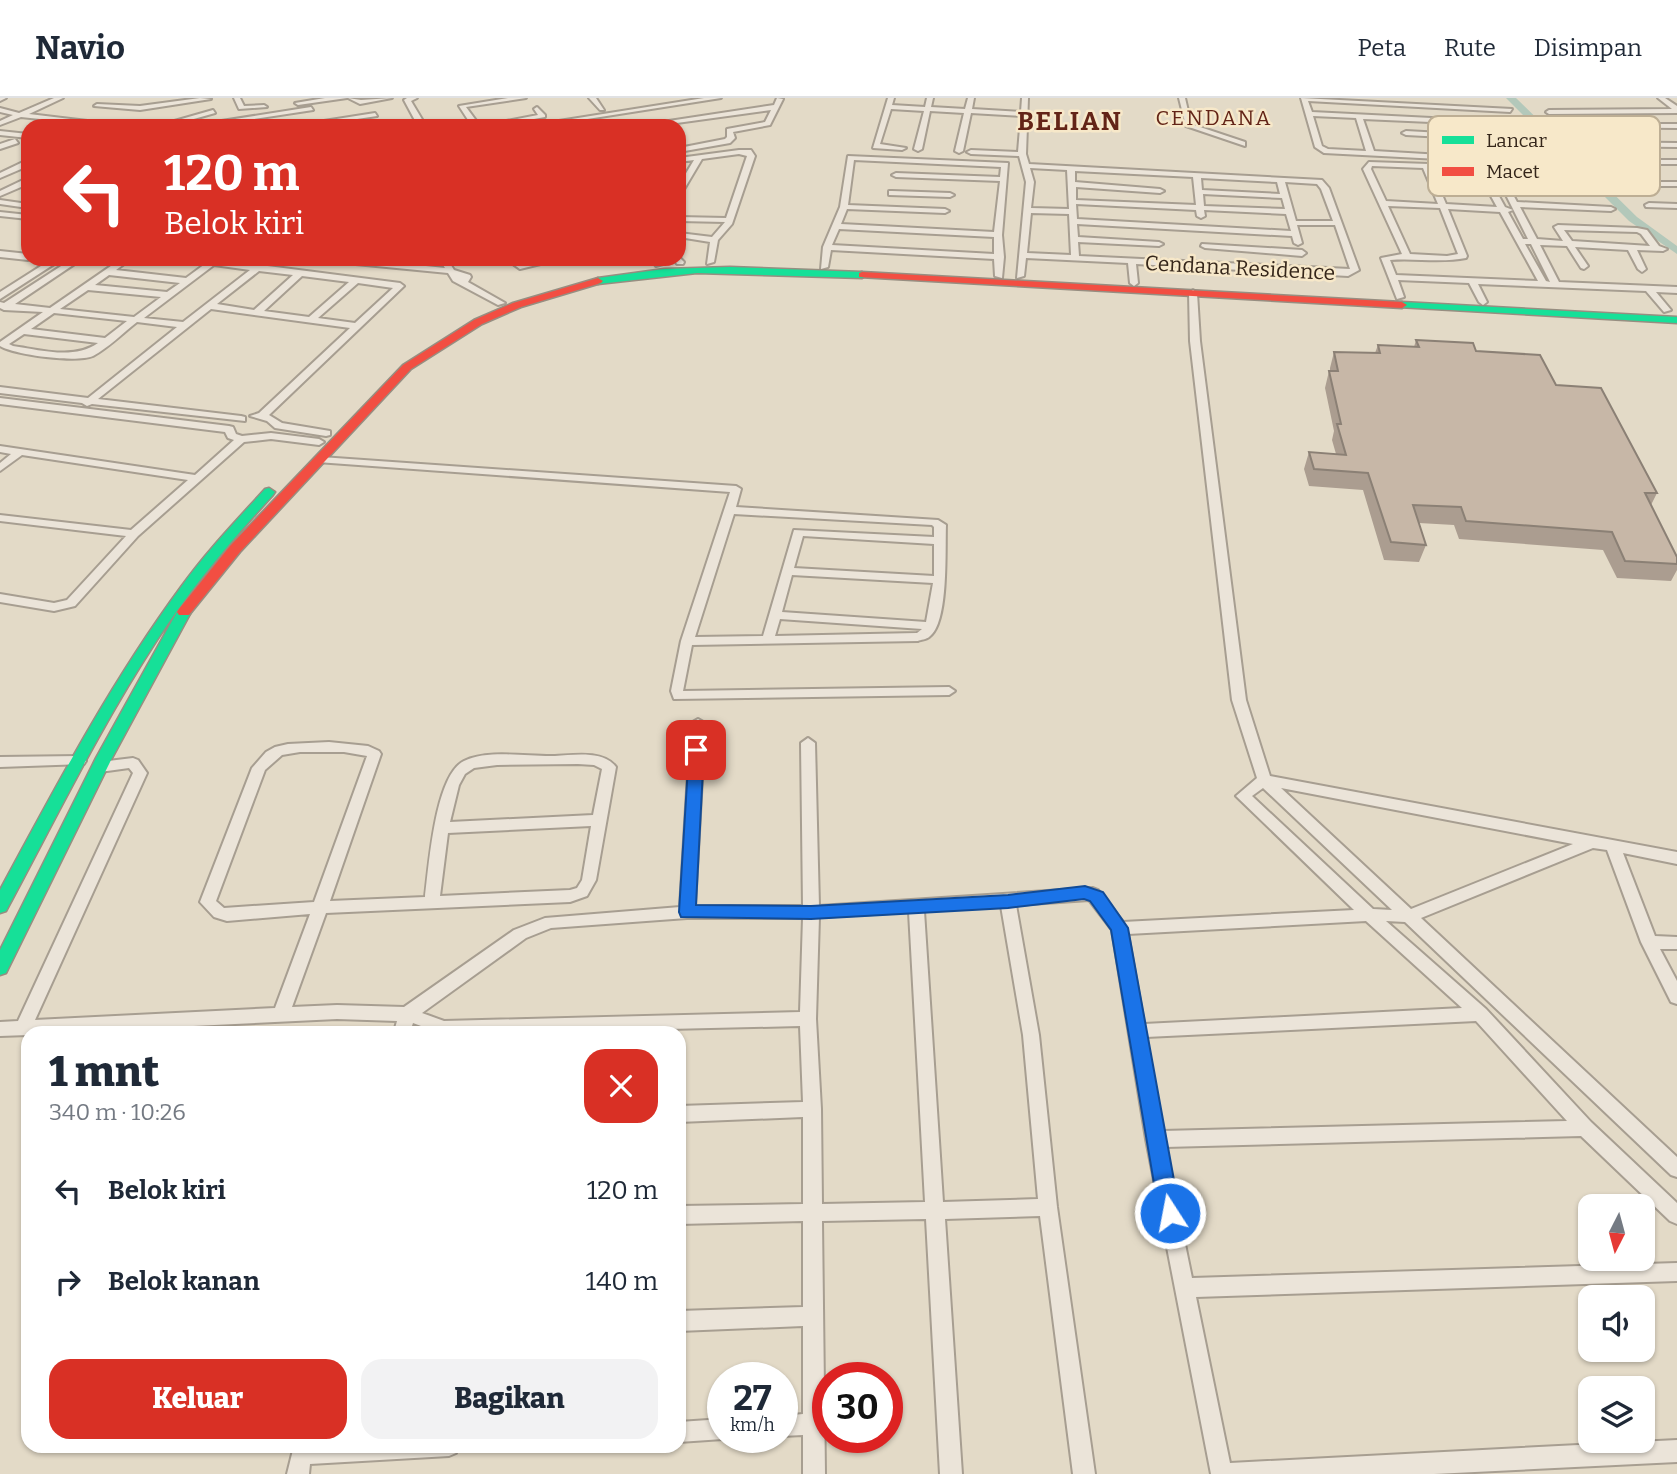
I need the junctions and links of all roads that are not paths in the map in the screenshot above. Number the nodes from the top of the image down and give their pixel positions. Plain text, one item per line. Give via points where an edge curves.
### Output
1 (60, 98) edge
2 (114, 98) edge
3 (237, 98) edge
4 (344, 98) edge
5 (351, 98) edge
6 (389, 98) edge
7 (414, 98) edge
8 (524, 98) edge
9 (537, 98) edge
10 (592, 98) edge
11 (686, 98) edge
12 (718, 98) edge
13 (781, 98) edge
14 (891, 98) edge
15 (930, 98) edge
16 (971, 98) edge
17 (1025, 98) edge
18 (1182, 98) edge
19 (1661, 98) edge
20 (208, 99) edge
21 (509, 99) edge
22 (1305, 99) edge
23 (1421, 102) edge
24 (97, 106) junction
25 (546, 107) junction
26 (777, 107) junction
27 (888, 107) junction
28 (311, 109) dead end
29 (537, 109) junction
30 (602, 109) junction
31 (928, 109) junction
32 (0, 110) edge
33 (1510, 110) dead end
34 (1677, 110) edge
35 (968, 111) junction
36 (1549, 111) dead end
37 (213, 112) dead end
38 (1023, 114) junction
39 (1309, 114) junction
40 (20, 115) junction
41 (1359, 116) junction
42 (583, 118) junction
43 (1395, 118) junction
44 (57, 119) edge
45 (68, 119) edge
46 (188, 119) edge
47 (242, 119) edge
48 (335, 119) edge
49 (376, 119) edge
50 (418, 119) edge
51 (471, 119) edge
52 (524, 119) edge
53 (530, 119) edge
54 (560, 119) edge
55 (579, 119) edge
56 (686, 120) edge
57 (1428, 120) edge
58 (0, 123) edge
59 (0, 133) edge
60 (1406, 133) junction
61 (1428, 134) edge
62 (21, 135) edge
63 (0, 140) edge
64 (15, 141) junction
65 (21, 141) edge
66 (1242, 144) dead end
67 (0, 147) edge
68 (686, 149) edge
69 (918, 149) junction
70 (932, 150) dead end
71 (945, 150) dead end
72 (959, 151) junction
73 (1022, 154) junction
74 (1371, 154) junction
75 (1420, 157) junction
76 (1428, 157) edge
77 (699, 158) junction
78 (903, 158) junction
79 (686, 159) edge
80 (21, 166) edge
81 (1027, 166) junction
82 (1426, 166) joint
83 (1071, 169) junction
84 (1428, 171) edge
85 (1161, 174) junction
86 (896, 175) junction
87 (0, 176) edge
88 (1197, 176) junction
89 (953, 177) junction
90 (686, 179) edge
91 (1004, 179) junction
92 (1280, 179) junction
93 (21, 184) edge
94 (1072, 184) junction
95 (1160, 191) junction
96 (1199, 192) junction
97 (892, 193) junction
98 (0, 194) edge
99 (950, 195) junction
100 (1439, 196) edge
101 (1495, 196) edge
102 (1510, 196) edge
103 (1283, 197) junction
104 (0, 202) edge
105 (1074, 202) junction
106 (1383, 203) junction
107 (21, 205) edge
108 (1649, 205) dead end
109 (1677, 206) edge
110 (844, 207) junction
111 (1161, 207) junction
112 (1444, 207) junction
113 (1517, 207) junction
114 (888, 208) junction
115 (1199, 209) junction
116 (1611, 209) dead end
117 (1027, 210) junction
118 (1501, 210) junction
119 (944, 211) junction
120 (1290, 212) junction
121 (0, 214) edge
122 (21, 216) edge
123 (1075, 217) junction
124 (686, 219) edge
125 (728, 220) junction
126 (1292, 223) junction
127 (1338, 223) junction
128 (836, 226) junction
129 (1157, 226) junction
130 (1203, 229) junction
131 (943, 232) junction
132 (1295, 234) junction
133 (998, 235) junction
134 (686, 236) edge
135 (1075, 239) junction
136 (714, 240) junction
137 (1521, 242) junction
138 (1159, 243) junction
139 (1537, 243) junction
140 (1570, 244) junction
141 (1205, 246) junction
142 (827, 247) junction
143 (1631, 247) junction
144 (1302, 253) junction
145 (0, 254) edge
146 (1022, 255) junction
147 (21, 256) edge
148 (1000, 257) junction
149 (1407, 257) junction
150 (1075, 258) junction
151 (686, 261) edge
152 (710, 262) junction
153 (1132, 262) junction
154 (1162, 263) junction
155 (48, 266) edge
156 (67, 266) edge
157 (116, 266) edge
158 (208, 266) edge
159 (242, 266) edge
160 (414, 266) edge
161 (447, 266) edge
162 (634, 266) edge
163 (1208, 266) junction
164 (824, 267) junction
165 (1584, 267) dead end
166 (257, 268) junction
167 (1642, 269) dead end
168 (450, 271) junction
169 (1306, 271) junction
170 (106, 272) junction
171 (302, 272) junction
172 (999, 276) junction
173 (1020, 276) junction
174 (1392, 276) junction
175 (950, 277) junction
176 (357, 280) junction
177 (1472, 280) junction
178 (189, 281) junction
179 (1134, 283) junction
180 (1543, 283) junction
181 (1556, 284) junction
182 (86, 287) junction
183 (1648, 289) junction
184 (1677, 290) edge
185 (1193, 293) junction
186 (170, 295) junction
187 (0, 296) edge
188 (1400, 297) junction
189 (1483, 302) junction
190 (500, 303) junction
191 (2, 306) edge
192 (208, 306) junction
193 (50, 311) junction
194 (257, 312) junction
195 (1674, 314) edge
196 (313, 319) junction
197 (136, 320) junction
198 (187, 325) junction
199 (354, 326) junction
200 (22, 331) junction
201 (107, 341) junction
202 (369, 385) junction
203 (387, 387) junction
204 (0, 390) edge
205 (0, 401) edge
206 (89, 401) junction
207 (78, 410) junction
208 (262, 416) junction
209 (241, 419) junction
210 (229, 429) junction
211 (322, 437) junction
212 (241, 439) junction
213 (0, 449) edge
214 (20, 452) junction
215 (321, 460) junction
216 (0, 468) edge
217 (196, 478) junction
218 (729, 510) junction
219 (0, 517) edge
220 (134, 534) junction
221 (940, 541) junction
222 (786, 571) junction
223 (939, 580) junction
224 (0, 598) edge
225 (777, 615) junction
226 (931, 626) junction
227 (768, 639) junction
228 (687, 640) junction
229 (949, 691) dead end
230 (698, 723) dead end
231 (808, 743) dead end
232 (79, 761) junction
233 (0, 762) edge
234 (100, 767) junction
235 (1264, 779) junction
236 (598, 820) junction
237 (442, 828) junction
238 (1593, 841) junction
239 (1612, 844) junction
240 (1673, 857) edge
241 (1677, 870) edge
242 (432, 901) junction
243 (1008, 901) junction
244 (0, 906) edge
245 (916, 906) junction
246 (320, 907) junction
247 (687, 912) junction
248 (811, 912) junction
249 (1369, 915) junction
250 (1411, 916) junction
251 (1119, 928) junction
252 (1649, 942) junction
253 (1677, 943) edge
254 (0, 968) edge
255 (1677, 997) edge
256 (407, 1014) junction
257 (1480, 1014) junction
258 (281, 1015) junction
259 (808, 1019) junction
260 (24, 1026) edge
261 (63, 1026) edge
262 (404, 1026) edge
263 (439, 1026) edge
264 (525, 1026) edge
265 (21, 1028) edge
266 (0, 1029) edge
267 (1136, 1031) junction
268 (812, 1109) junction
269 (686, 1114) edge
270 (1585, 1128) junction
271 (1156, 1139) junction
272 (1677, 1169) edge
273 (1048, 1207) junction
274 (812, 1211) junction
275 (934, 1213) junction
276 (686, 1215) edge
277 (1677, 1215) edge
278 (1677, 1272) edge
279 (1184, 1288) junction
280 (811, 1316) junction
281 (686, 1321) edge
282 (812, 1362) edge
283 (707, 1430) edge
284 (686, 1432) edge
285 (1677, 1451) edge
286 (363, 1453) edge
287 (814, 1453) edge
288 (301, 1458) edge
289 (814, 1474) edge
290 (951, 1474) edge
291 (1084, 1474) edge
292 (1224, 1474) edge

1 - 40 street
2 - 24 street
3 - 4 street via 240,107 249,108
5 - 6 street via 360,102
7 - 50 street via 407,100
8 - 21 street
8 - 29 street
9 - 25 street
10 - 30 street
11 - 30 street
12 - 42 street
13 - 26 street
14 - 27 street
15 - 31 street
16 - 35 street
17 - 38 street
18 - 66 street via 1188,125
19 - 34 street
20 - 24 street via 140,108
21 - 51 street via 461,106
21 - 52 street
22 - 23 street
22 - 39 street
23 - 33 street
24 - 45 street
25 - 29 street
25 - 54 street
26 - 56 street
26 - 68 street via 768,124 729,130 727,141
27 - 31 street
27 - 69 street via 876,146
28 - 47 street
29 - 53 street via 543,116
30 - 42 street
31 - 35 street
31 - 69 street
32 - 40 street
34 - 36 street
35 - 38 street
35 - 72 street
37 - 46 street
38 - 73 street
39 - 41 street
39 - 74 street via 1320,148
40 - 44 street
40 - 58 street
41 - 43 street
41 - 74 street
42 - 55 street
43 - 57 street
43 - 60 street
48 - 49 street via 374,112
59 - 62 street
60 - 61 street
60 - 75 street
63 - 64 street
64 - 65 street
64 - 67 street
69 - 70 street
71 - 72 street
72 - 73 street
73 - 81 street
74 - 75 street
75 - 76 street
77 - 79 street
77 - 90 street
77 - 125 street via 750,154
78 - 86 street
78 - 91 street via 1002,163
78 - 110 street via 851,158
80 - 87 street
81 - 83 street
81 - 117 street
82 - 84 street
82 - 106 street via 1368,165
83 - 85 street
83 - 94 street
85 - 88 street
85 - 95 street
86 - 89 street
86 - 97 street
88 - 92 street
88 - 96 street
89 - 91 street
89 - 99 street
91 - 133 street
92 - 103 street
92 - 127 street via 1321,183
93 - 98 street
94 - 95 street
94 - 105 street
95 - 111 street
96 - 103 street
96 - 115 street
97 - 99 street
97 - 114 street
99 - 119 street
100 - 112 street
101 - 118 street
102 - 113 street
103 - 120 street
104 - 107 street
105 - 111 street
105 - 123 street
106 - 112 street
106 - 149 street
108 - 109 street
110 - 114 street
110 - 128 street
111 - 115 street
112 - 118 street
112 - 149 street via 1464,256 1447,260
113 - 116 street
113 - 118 street
113 - 139 street
114 - 119 street
115 - 120 street
115 - 130 street
117 - 123 street
117 - 146 street
118 - 137 street
119 - 131 street
120 - 126 street
121 - 122 street
123 - 129 street
123 - 135 street
124 - 125 street
125 - 136 street
126 - 127 street
126 - 132 street
127 - 169 street, Cendana Residence via 1355,270
128 - 131 street
128 - 142 street
129 - 130 street
129 - 138 street
130 - 132 street
130 - 141 street
131 - 133 street
132 - 144 street
133 - 148 street
134 - 136 street
135 - 138 street
135 - 150 street
136 - 152 street
137 - 139 street
137 - 180 street
138 - 154 street
139 - 140 street
139 - 181 street
140 - 143 street
140 - 143 street via 1558,227 1637,230 1660,248
140 - 165 street
141 - 144 street
141 - 163 street
142 - 148 street
142 - 164 street
143 - 167 street
144 - 169 street
145 - 147 street
146 - 150 street, Cendana Residence
146 - 173 street
148 - 172 street
149 - 174 street via 1385,258
150 - 153 street, Cendana Residence
151 - 152 main road
152 - 164 main road
153 - 154 street, Cendana Residence
153 - 179 street, Cendana Residence
154 - 163 street, Cendana Residence
155 - 187 street
156 - 191 street
157 - 170 street
158 - 178 street
159 - 166 street
160 - 168 street
161 - 168 street
162 - 190 main road
163 - 169 street, Cendana Residence
164 - 175 main road
166 - 171 street
166 - 192 street
168 - 190 street via 456,279
170 - 178 street
170 - 182 street
171 - 176 street
171 - 194 street
172 - 173 main road
172 - 175 main road
173 - 179 main road
174 - 177 street
174 - 188 street
175 - 185 main road
175 - 203 main road via 725,268 614,278 564,290 483,321 406,367
176 - 196 street
176 - 199 street via 400,286
177 - 180 street
177 - 189 street
178 - 186 street
179 - 188 main road
180 - 181 street
181 - 183 street
182 - 186 street
182 - 193 street
183 - 184 street
183 - 195 street
185 - 195 main road
185 - 235 street via 1239,700
186 - 197 street
188 - 189 main road
189 - 195 main road
190 - 202 main road via 424,341
191 - 193 street
192 - 194 street
192 - 198 street
193 - 197 street
193 - 200 street
194 - 196 street
196 - 199 street
197 - 198 street
197 - 201 street
198 - 206 street
199 - 208 street
200 - 201 street
200 - 201 street via 3,344 11,349 78,356 89,355
202 - 203 main road
202 - 211 main road
203 - 215 main road
204 - 206 street
205 - 207 street
206 - 207 street
206 - 209 street
207 - 210 street
208 - 209 street
208 - 211 street via 279,426
209 - 210 street
210 - 212 street
211 - 212 street
211 - 232 main road via 211,553 158,628
212 - 217 street
213 - 214 street
214 - 216 street
214 - 217 street
215 - 218 street via 736,489
215 - 234 main road via 239,542 190,605
217 - 220 street
218 - 221 street via 934,522 940,525
218 - 228 street
219 - 220 street
220 - 224 street via 71,603 54,607
221 - 222 street via 798,532
221 - 223 street
222 - 223 street
222 - 225 street
223 - 226 street
225 - 226 street
225 - 227 street
226 - 227 street via 918,637
227 - 228 street
228 - 229 street via 677,691 687,698
230 - 247 street
231 - 248 street
232 - 233 street
232 - 244 main road
234 - 254 main road
234 - 260 street via 133,763 140,773
235 - 238 street
235 - 249 street via 1243,796
235 - 250 street
236 - 237 street
236 - 237 street via 606,763 481,762 455,776
236 - 242 street via 589,880 582,892 570,897
237 - 242 street
238 - 239 street
238 - 250 street
239 - 240 street
239 - 252 street
240 - 241 street
242 - 246 street
243 - 245 street
243 - 251 street via 1093,894
243 - 273 street via 1031,1035
245 - 248 street
245 - 275 street
246 - 246 street via 373,761 374,754 364,748 296,748 270,755 259,768 208,902 227,915
246 - 258 street
247 - 248 street
247 - 256 street via 536,927
248 - 259 street
249 - 250 street
249 - 251 street
249 - 257 street
250 - 272 street
251 - 267 street
252 - 253 street
252 - 255 street
256 - 258 street
256 - 262 street
256 - 263 street
257 - 267 street
257 - 270 street
258 - 261 street
259 - 264 street
259 - 268 street
265 - 266 street
267 - 271 street
268 - 269 street
268 - 274 street
270 - 271 street
270 - 277 street
271 - 279 street
273 - 275 street
273 - 291 street
274 - 275 street
274 - 276 street
274 - 280 street
275 - 290 street
278 - 279 street
279 - 292 street
280 - 281 street
280 - 282 street
283 - 284 street
285 - 292 street
286 - 288 street
287 - 289 street

